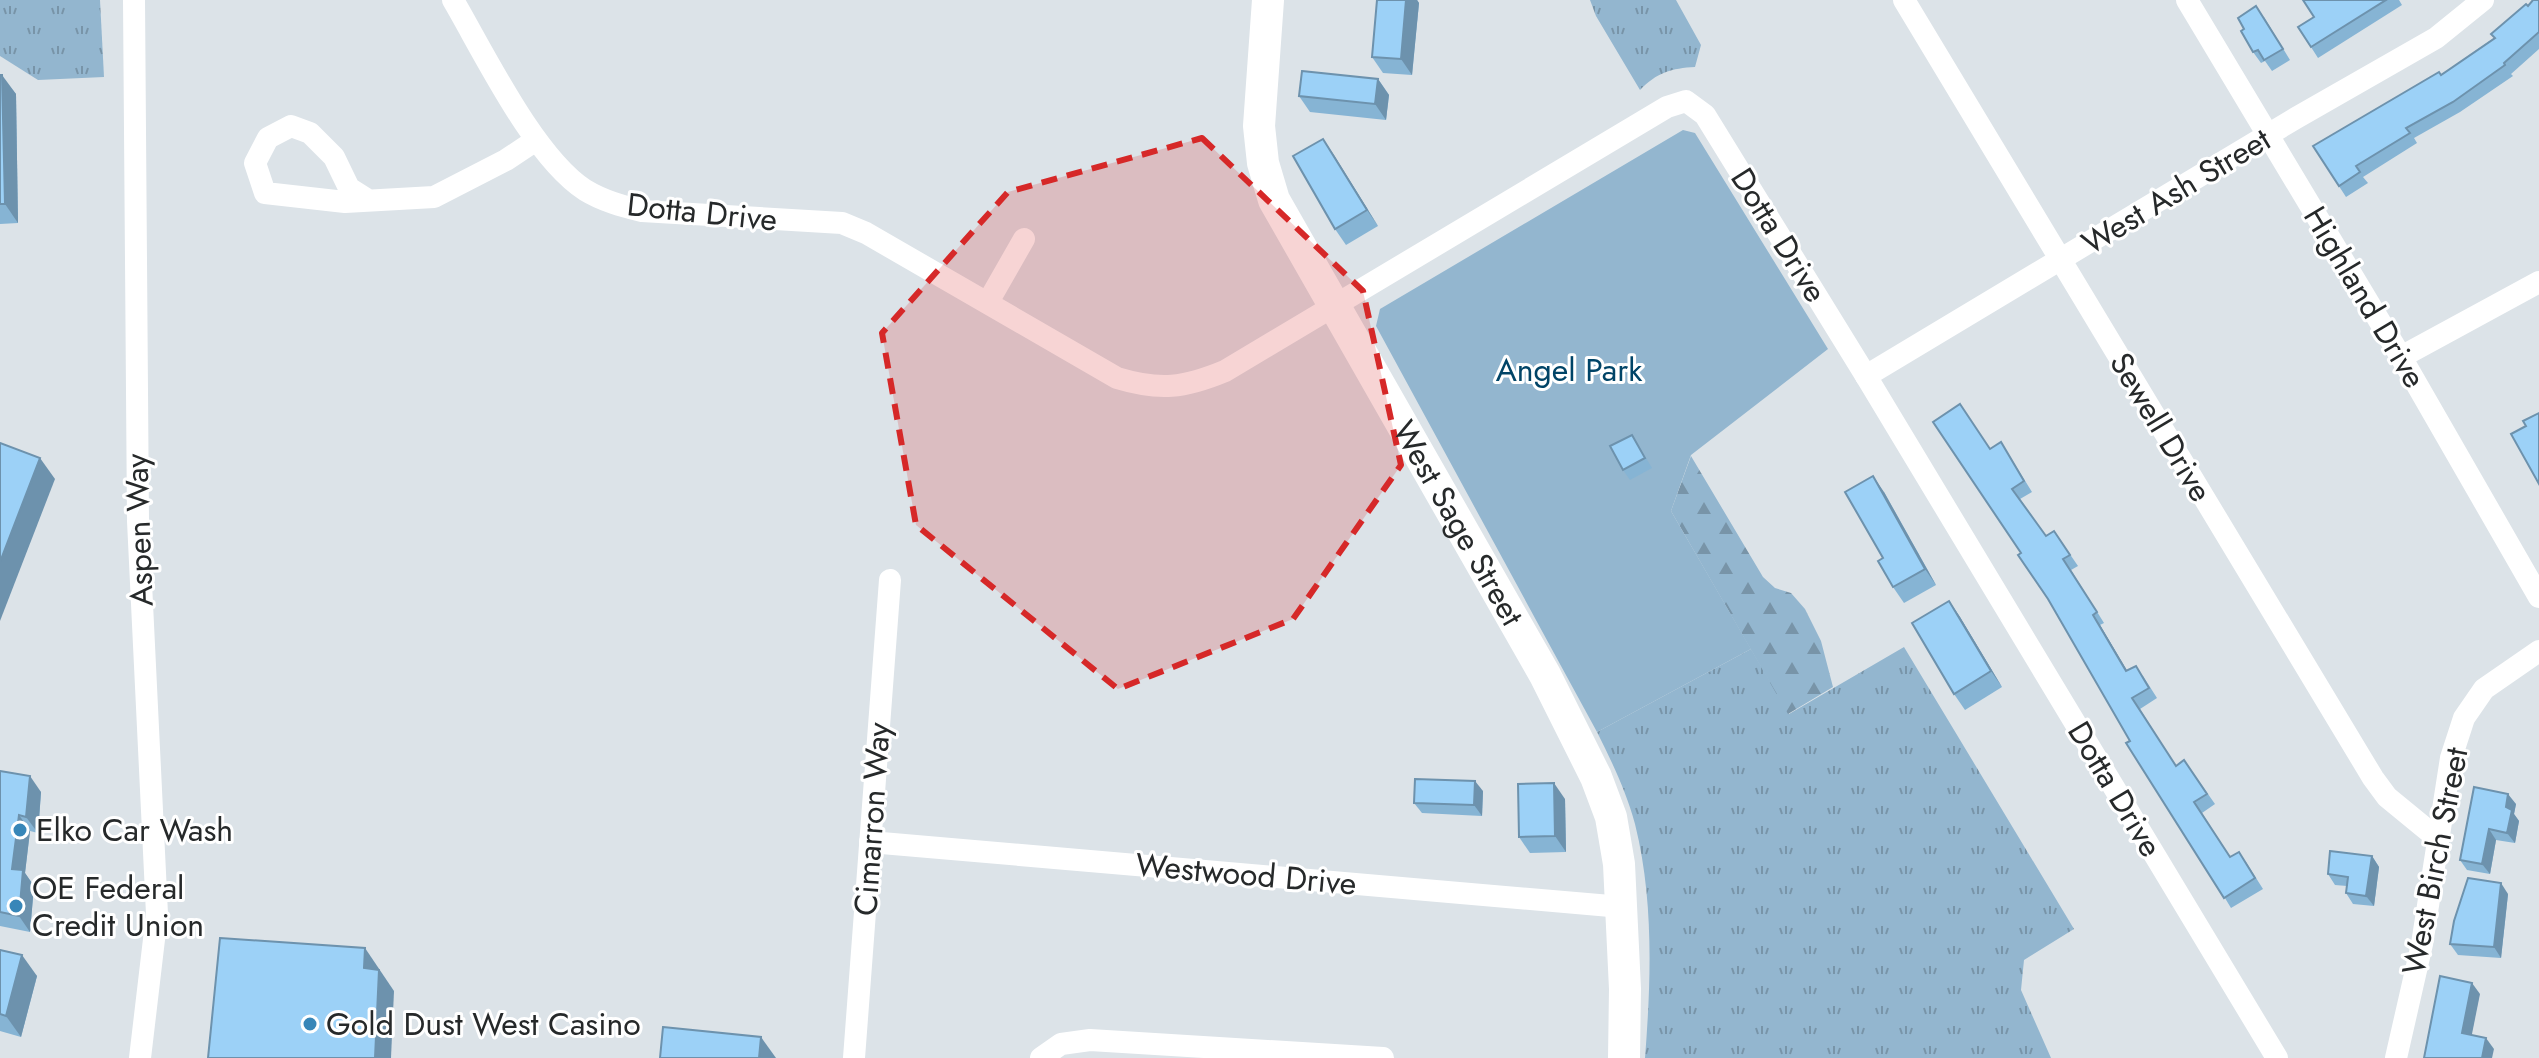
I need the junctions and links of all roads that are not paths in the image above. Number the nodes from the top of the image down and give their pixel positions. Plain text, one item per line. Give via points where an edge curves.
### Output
1 (134, 0) edge
2 (453, 0) edge
3 (1904, 0) edge
4 (2187, 0) edge
5 (2483, 0) edge
6 (1261, 1) edge
7 (2268, 135) junction
8 (536, 140) junction
9 (368, 200) junction
10 (1024, 239) dead end
11 (2060, 261) junction
12 (2539, 282) edge
13 (988, 302) junction
14 (1333, 307) junction
15 (2401, 357) junction
16 (1866, 376) junction
17 (890, 580) dead end
18 (2539, 597) edge
19 (2539, 651) edge
20 (2437, 838) junction
21 (870, 842) junction
22 (1622, 907) junction
23 (140, 1058) edge
24 (854, 1058) edge
25 (1041, 1058) edge
26 (1383, 1058) edge
27 (1624, 1058) edge
28 (2277, 1058) edge
29 (2396, 1058) edge

1 - 23 street, Aspen Way via 138,506 157,914
2 - 8 street, Dotta Drive
3 - 11 street, Sewell Drive
4 - 7 street, Highland Drive
5 - 7 street, West Ash Street via 2436,38
6 - 14 street, West Sage Street via 1263,163 1274,200
7 - 11 street, West Ash Street
7 - 15 street, Highland Drive
8 - 9 street via 434,197
8 - 13 street, Dotta Drive via 583,189 611,203 642,211 842,223
9 - 9 street via 265,193 255,163 268,138 291,126 310,133 334,157 349,188
10 - 13 street
11 - 16 street, West Ash Street
11 - 20 street, Sewell Drive via 2373,778 2387,797
12 - 15 street
13 - 14 street, Dotta Drive via 1117,378 1145,387 1175,387 1225,371
14 - 16 street, Dotta Drive via 1667,107 1686,101 1705,115
14 - 22 street, West Sage Street via 1570,723 1611,817
15 - 18 street, Highland Drive
16 - 28 street, Dotta Drive
17 - 21 street, Cimarron Way
19 - 20 street, West Birch Street via 2484,689 2464,718
20 - 29 street, West Birch Street via 2422,944
21 - 22 street, Westwood Drive
21 - 24 street, Cimarron Way
22 - 27 street, West Sage Street
25 - 26 street via 1061,1044 1090,1040

